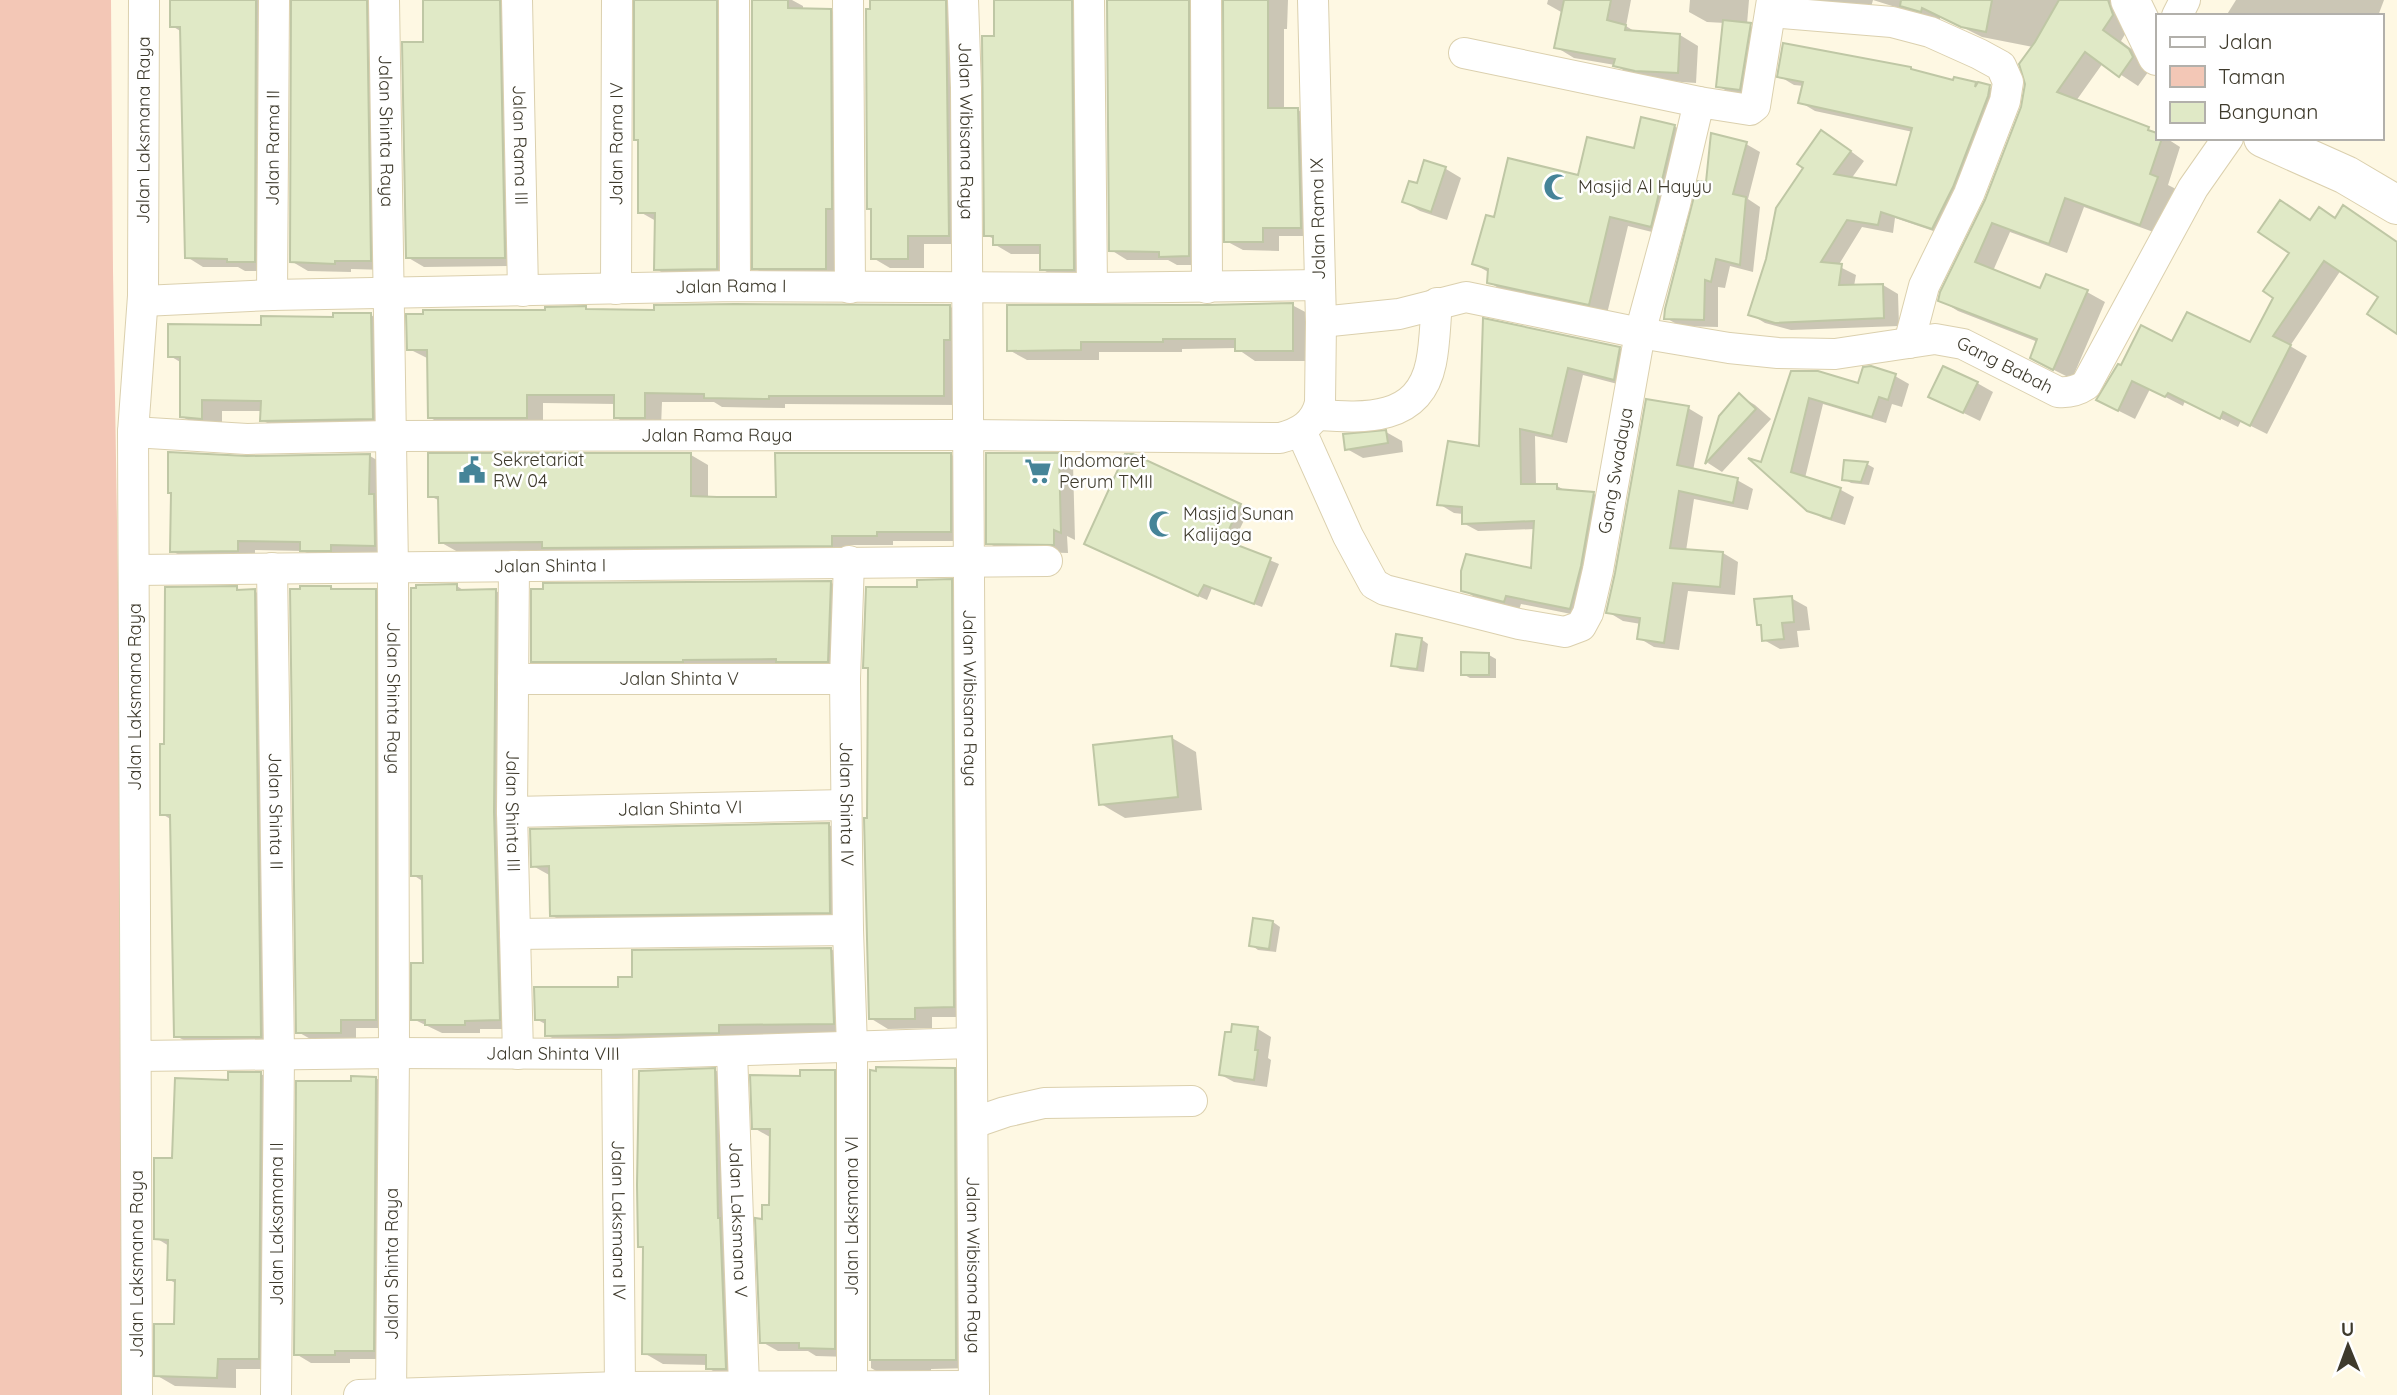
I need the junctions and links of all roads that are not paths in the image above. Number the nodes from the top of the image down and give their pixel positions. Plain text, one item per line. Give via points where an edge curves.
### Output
1 (144, 0) edge
2 (274, 0) edge
3 (384, 0) edge
4 (517, 0) edge
5 (617, 0) edge
6 (734, 0) edge
7 (848, 0) edge
8 (963, 0) edge
9 (1089, 0) edge
10 (1206, 0) edge
11 (1313, 0) edge
12 (2130, 0) edge
13 (1772, 6) edge
14 (1464, 53) dead end
15 (2156, 54) edge
16 (1699, 102) junction
17 (2227, 140) edge
18 (2267, 140) edge
19 (2397, 205) edge
20 (1320, 285) junction
21 (735, 286) junction
22 (850, 288) junction
23 (966, 288) junction
24 (1092, 288) junction
25 (1206, 288) junction
26 (616, 289) junction
27 (523, 291) junction
28 (388, 293) junction
29 (272, 295) junction
30 (143, 301) junction
31 (1437, 303) junction
32 (1321, 322) junction
33 (1640, 333) junction
34 (1909, 343) junction
35 (1309, 423) junction
36 (133, 432) junction
37 (967, 435) junction
38 (391, 436) junction
39 (849, 561) junction
40 (1047, 561) dead end
41 (968, 562) junction
42 (514, 566) junction
43 (272, 568) junction
44 (393, 568) junction
45 (134, 570) junction
46 (845, 679) junction
47 (513, 680) junction
48 (846, 805) junction
49 (512, 812) junction
50 (848, 930) junction
51 (515, 934) junction
52 (971, 1043) junction
53 (852, 1047) junction
54 (732, 1052) junction
55 (394, 1053) junction
56 (279, 1054) junction
57 (518, 1054) junction
58 (617, 1055) junction
59 (137, 1056) junction
60 (1192, 1101) dead end
61 (973, 1123) junction
62 (744, 1386) junction
63 (852, 1386) junction
64 (620, 1387) junction
65 (974, 1390) edge
66 (516, 1392) edge
67 (391, 1394) edge
68 (136, 1395) edge
69 (276, 1395) edge
70 (359, 1395) edge

1 - 30 street, Jalan Laksmana Raya
2 - 29 street, Jalan Rama II
3 - 28 street, Jalan Shinta Raya
4 - 27 street, Jalan Rama III
5 - 26 street, Jalan Rama IV
6 - 21 street
7 - 22 street
8 - 23 street, Jalan Wibisana Raya
9 - 24 street
10 - 25 street
11 - 20 street, Jalan Rama IX
12 - 15 main road
13 - 16 street via 1755,106 1750,110
13 - 34 street via 1892,22 1930,33 2001,66 2008,82 2005,102 1969,194 1924,286
14 - 16 street
16 - 33 street, Gang Swadaya
17 - 34 street, Gang Babah via 2193,188 2085,385 2078,390 2058,391 1963,344
18 - 19 main road via 2346,175
20 - 25 street, Jalan Rama I
20 - 32 street, Jalan Rama IX
21 - 22 street, Jalan Rama I
21 - 26 street, Jalan Rama I
22 - 23 street, Jalan Rama I
23 - 24 street, Jalan Rama I
23 - 37 street, Jalan Wibisana Raya
24 - 25 street, Jalan Rama I
26 - 27 street, Jalan Rama I
27 - 28 street, Jalan Rama I
28 - 29 street, Jalan Rama I
28 - 38 street, Jalan Shinta Raya
29 - 30 street, Jalan Rama I
30 - 36 street, Jalan Laksmana Raya
31 - 32 street, Gang Babah via 1399,314
31 - 33 street, Gang Babah via 1466,296
31 - 35 street, Jalan Rama Raya via 1431,364 1415,395 1384,415
32 - 35 street, Jalan Rama IX via 1320,403
33 - 34 street, Gang Babah via 1778,353 1835,354
33 - 35 street, Gang Swadaya via 1588,613 1581,626 1565,632 1374,584 1348,536
35 - 37 street, Jalan Rama Raya via 1280,438
36 - 38 street, Jalan Rama Raya via 247,439
36 - 45 street, Jalan Laksmana Raya
37 - 38 street, Jalan Rama Raya
37 - 41 street, Jalan Wibisana Raya
38 - 44 street, Jalan Shinta Raya
39 - 41 street, Jalan Shinta I
39 - 42 street, Jalan Shinta I
39 - 46 street, Jalan Shinta IV
40 - 41 street, Jalan Shinta I
41 - 52 street, Jalan Wibisana Raya
42 - 44 street, Jalan Shinta I
42 - 47 street, Jalan Shinta III
43 - 44 street, Jalan Shinta I
43 - 45 street, Jalan Shinta I
43 - 56 street, Jalan Shinta II
44 - 55 street, Jalan Shinta Raya
45 - 59 street, Jalan Laksmana Raya
46 - 47 street, Jalan Shinta V
46 - 48 street, Jalan Shinta IV
47 - 49 street, Jalan Shinta III
48 - 49 street, Jalan Shinta VI
48 - 50 street, Jalan Shinta IV
49 - 51 street, Jalan Shinta III
50 - 51 street
50 - 53 street, Jalan Shinta IV
51 - 57 street, Jalan Shinta III
52 - 53 street, Jalan Shinta VIII
52 - 61 street, Jalan Wibisana Raya
53 - 54 street, Jalan Shinta VIII
53 - 63 street, Jalan Laksmana VI
54 - 58 street, Jalan Shinta VIII
54 - 62 street, Jalan Laksmana V
55 - 56 street, Jalan Shinta VIII
55 - 57 street, Jalan Shinta VIII
55 - 67 street, Jalan Shinta Raya
56 - 59 street, Jalan Shinta VIII
56 - 69 street, Jalan Laksamana II
57 - 58 street, Jalan Shinta VIII
58 - 64 street, Jalan Laksmana IV
59 - 68 street, Jalan Laksmana Raya
60 - 61 street via 1044,1103
61 - 65 street, Jalan Wibisana Raya
62 - 63 street
62 - 64 street
63 - 65 street
64 - 66 street
66 - 67 street
67 - 70 street

